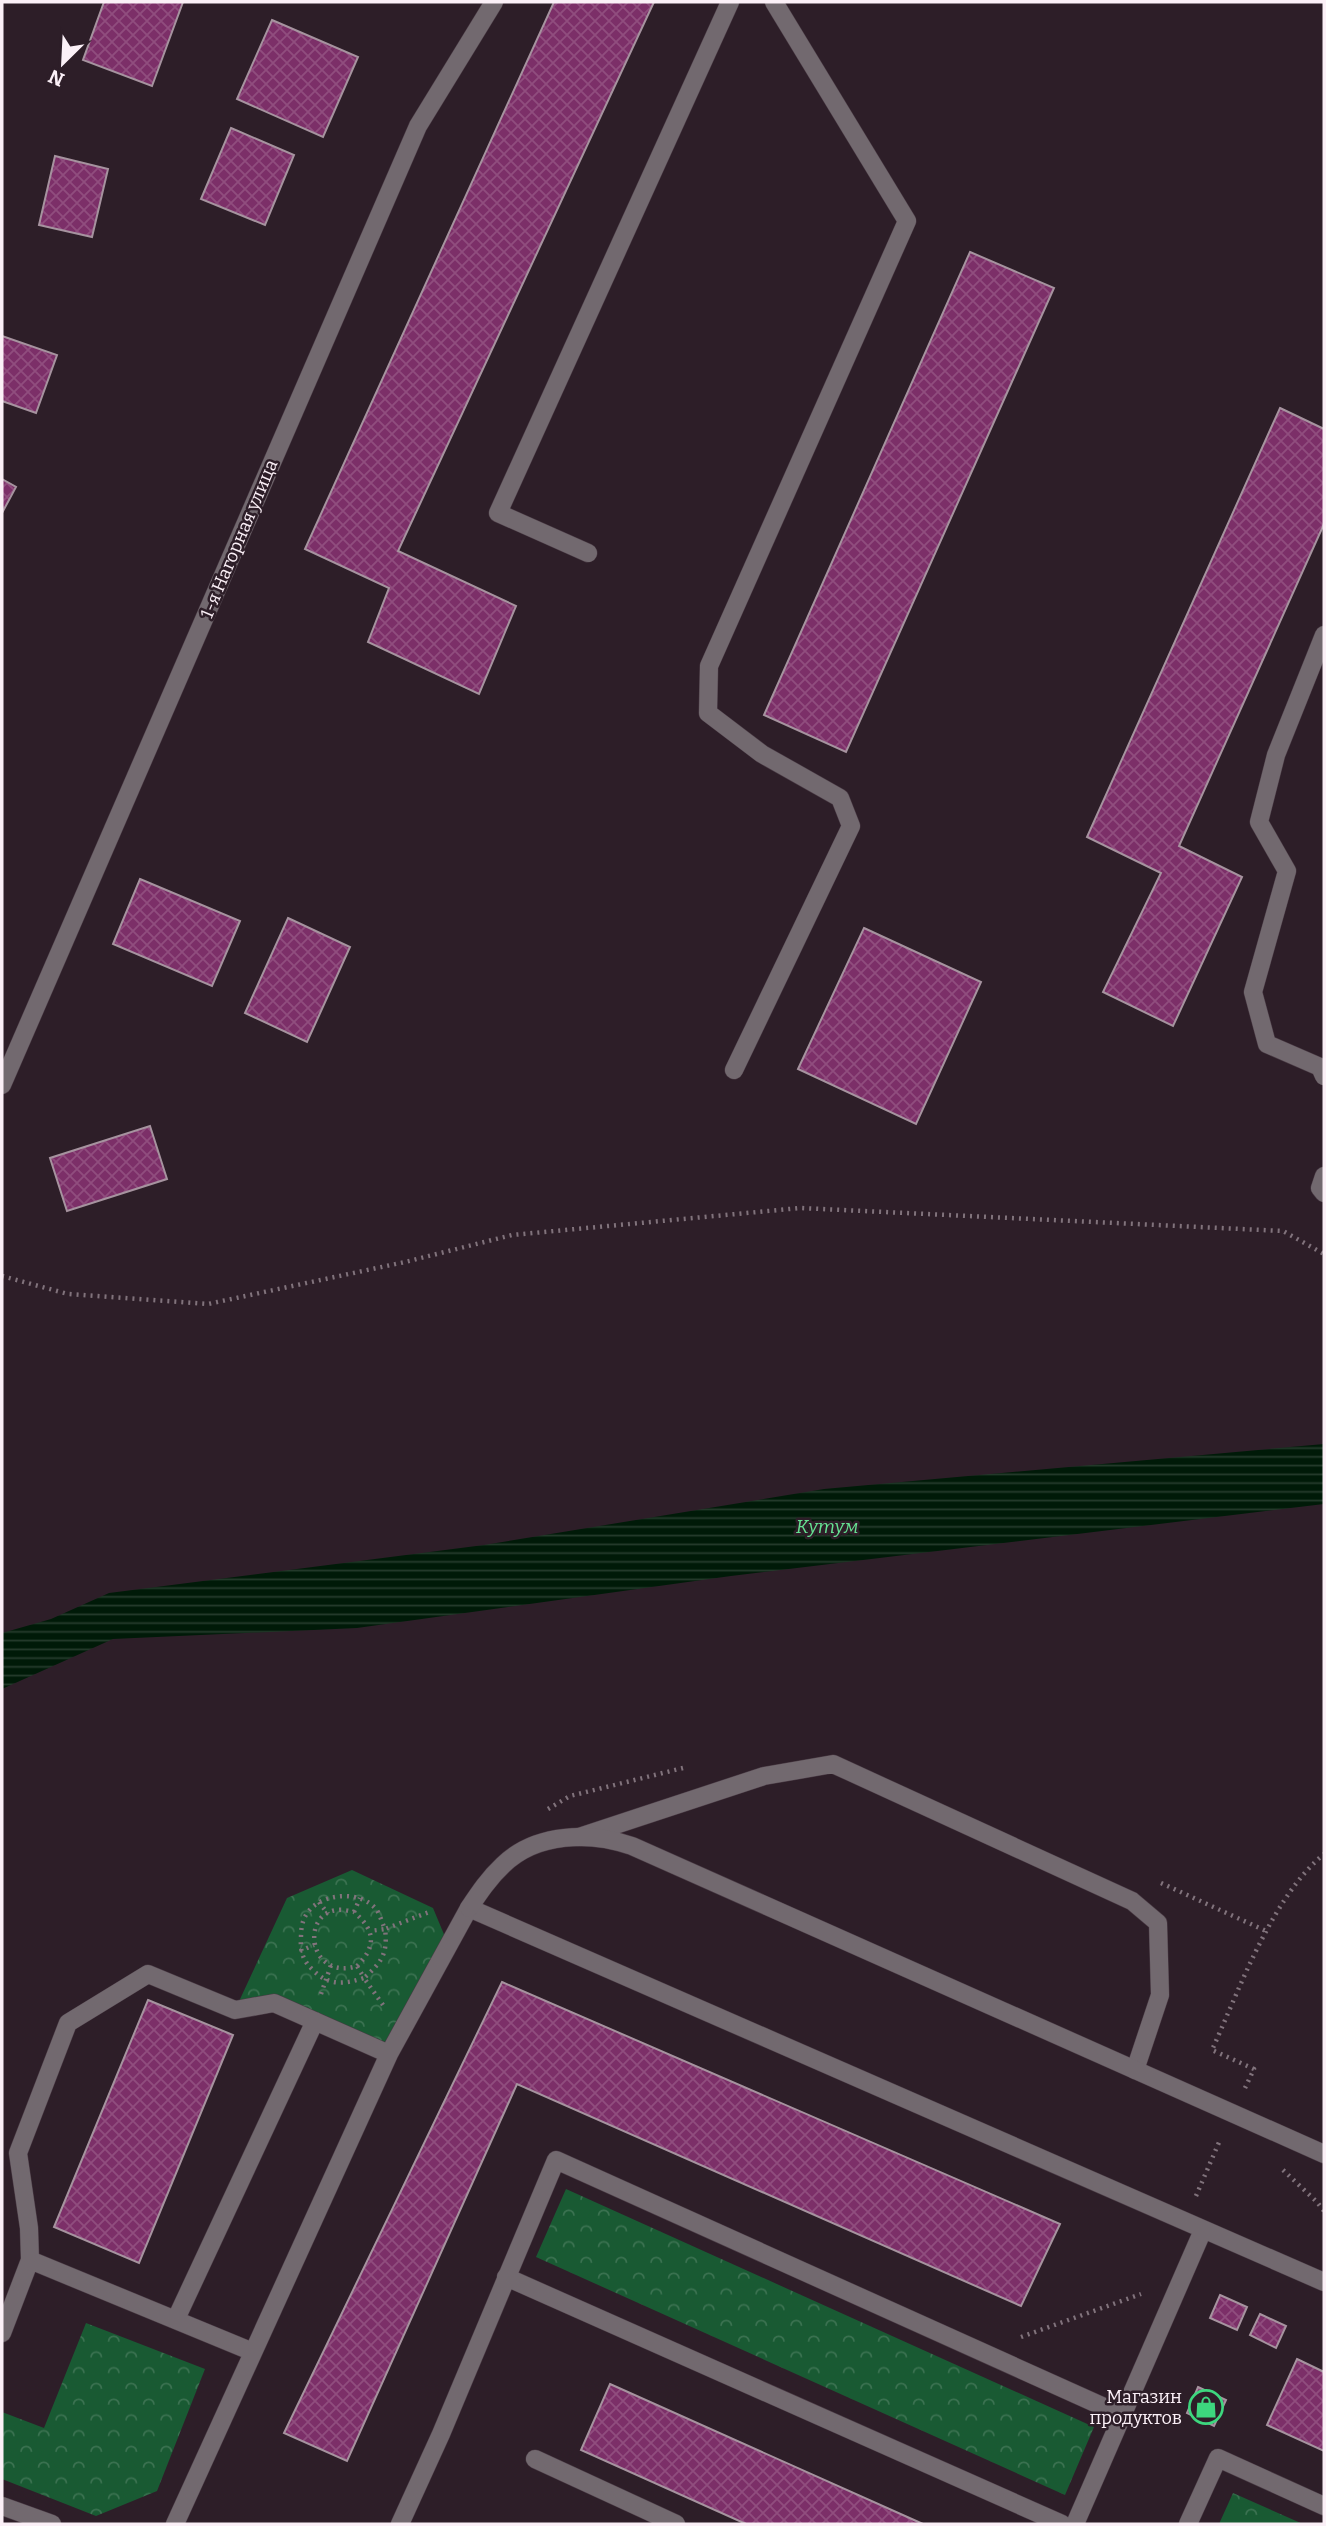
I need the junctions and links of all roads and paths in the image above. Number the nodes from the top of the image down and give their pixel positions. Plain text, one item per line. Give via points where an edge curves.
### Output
1 (494, 2) edge
2 (730, 2) edge
3 (774, 2) edge
4 (588, 553) dead end
5 (1324, 635) edge
6 (734, 1070) dead end
7 (1324, 1076) edge
8 (2, 1085) edge
9 (1324, 1176) edge
10 (1324, 1193) edge
11 (1324, 1254) edge
12 (2, 1276) edge
13 (688, 1767) dead end
14 (541, 1814) dead end
15 (579, 1837) junction
16 (1324, 1854) edge
17 (1153, 1880) dead end
18 (360, 1898) junction
19 (319, 1902) junction
20 (439, 1908) dead end
21 (469, 1908) junction
22 (354, 1912) junction
23 (328, 1914) junction
24 (385, 1929) junction
25 (370, 1931) junction
26 (1266, 1931) junction
27 (314, 1945) junction
28 (300, 1951) junction
29 (331, 1965) junction
30 (357, 1966) junction
31 (364, 1978) junction
32 (326, 1980) junction
33 (320, 1997) dead end
34 (388, 2013) dead end
35 (315, 2021) junction
36 (389, 2054) junction
37 (1135, 2070) junction
38 (1232, 2114) junction
39 (1324, 2154) edge
40 (1184, 2223) junction
41 (1203, 2230) junction
42 (30, 2260) junction
43 (506, 2277) junction
44 (1182, 2280) junction
45 (1324, 2282) edge
46 (176, 2319) junction
47 (2, 2333) edge
48 (981, 2351) junction
49 (253, 2352) junction
50 (1124, 2416) junction
51 (535, 2459) dead end
52 (2, 2506) edge
53 (1324, 2506) edge
54 (180, 2523) edge
55 (52, 2524) edge
56 (400, 2524) edge
57 (673, 2524) edge
58 (1062, 2524) edge
59 (1075, 2524) edge
60 (1188, 2524) edge

1 - 8 street, 1-я Нагорная улица via 418,127
2 - 4 street via 498,513
3 - 6 street via 908,221 709,666 708,713 762,754 840,798 851,826
5 - 7 street via 1276,755 1259,822 1287,871 1253,992 1267,1044 1320,1068
9 - 10 street via 1320,1188
11 - 12 path via 1283,1231 800,1208 512,1235 208,1304 68,1294
13 - 14 path via 570,1796
15 - 21 street via 552,1839 505,1863
15 - 37 street via 608,1838 632,1846
15 - 37 street via 764,1776 833,1764 1132,1902 1157,1923 1160,1995
16 - 26 path via 1309,1866
17 - 26 path
18 - 19 path via 346,1895
18 - 22 path
18 - 24 path via 376,1908
19 - 23 path
19 - 28 path via 301,1926
20 - 24 path
21 - 36 street
21 - 40 street
22 - 23 path
22 - 25 path
23 - 27 path via 320,1920
24 - 25 path
24 - 31 path via 385,1951 379,1965
25 - 30 path via 369,1951
26 - 38 path via 1212,2050 1254,2069
27 - 28 path
27 - 29 path
28 - 32 path via 306,1963
29 - 30 path via 338,1969
29 - 32 path
30 - 31 path
31 - 32 path via 346,1984
31 - 34 path
32 - 33 path
35 - 36 street
35 - 42 street via 274,2003 235,2010 148,1973 68,2023 18,2153
35 - 46 street
36 - 49 street
37 - 38 street
38 - 39 street
38 - 40 path
40 - 41 street
41 - 44 street
41 - 45 street
42 - 46 street
42 - 47 street
43 - 48 street via 556,2160
43 - 56 street
43 - 58 street
44 - 48 path
44 - 50 street
46 - 49 street
48 - 50 street
49 - 54 street
50 - 59 street
51 - 57 street
52 - 55 street
53 - 60 street via 1218,2458

